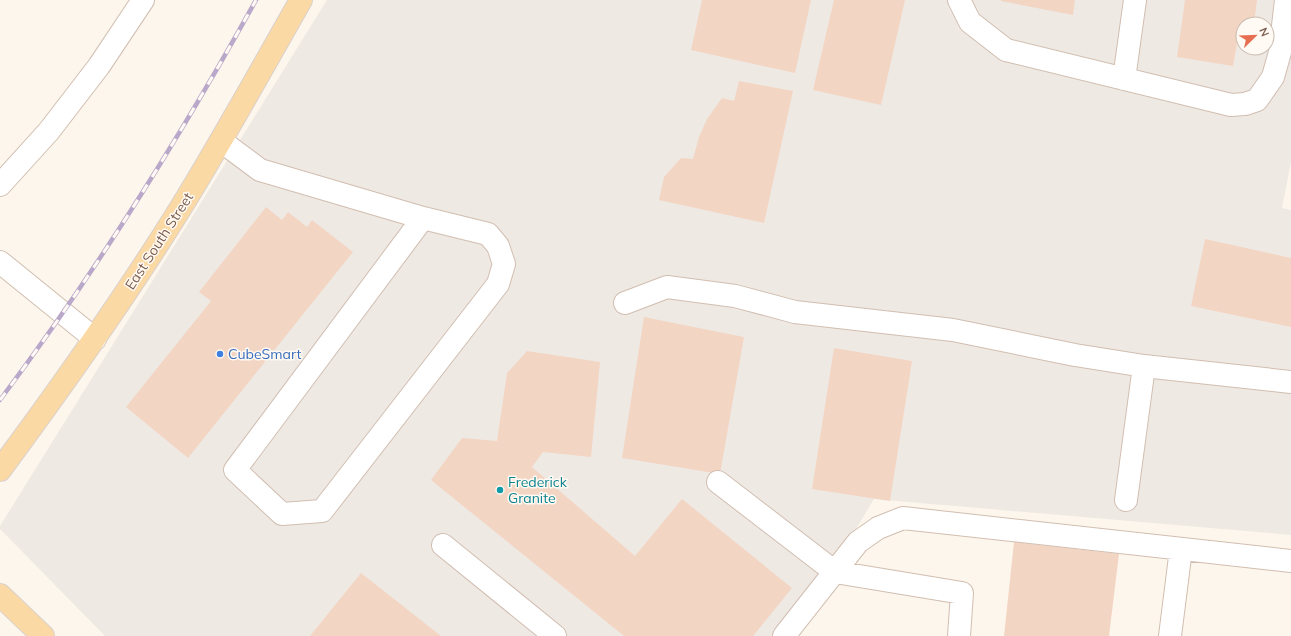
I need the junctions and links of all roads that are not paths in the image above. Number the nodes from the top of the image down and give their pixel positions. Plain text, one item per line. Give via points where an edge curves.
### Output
1 (143, 0) edge
2 (301, 0) edge
3 (959, 0) edge
4 (1135, 0) edge
5 (1286, 0) edge
6 (1124, 79) junction
7 (221, 141) junction
8 (0, 185) edge
9 (423, 218) junction
10 (0, 262) edge
11 (625, 303) dead end
12 (95, 339) junction
13 (1144, 366) junction
14 (1291, 382) edge
15 (0, 470) edge
16 (718, 482) dead end
17 (1126, 500) dead end
18 (442, 545) dead end
19 (1180, 549) junction
20 (1291, 561) edge
21 (835, 572) junction
22 (0, 595) edge
23 (43, 636) edge
24 (555, 636) edge
25 (784, 636) edge
26 (959, 636) edge
27 (1170, 636) edge

1 - 8 lane via 99,66 49,131
2 - 7 main road, East South Street
3 - 6 lane via 970,22 1006,50
4 - 6 lane
5 - 6 lane via 1280,52 1273,77 1256,100 1231,105
7 - 9 lane via 260,170
7 - 12 main road, East South Street
9 - 9 lane via 236,470 282,514 322,511 498,284 504,264 498,246 488,234
10 - 12 lane
11 - 13 lane via 667,287 735,296 795,312 953,330
12 - 15 main road, East South Street
13 - 14 lane
13 - 17 lane
16 - 21 lane
18 - 24 lane
19 - 20 lane
19 - 21 lane via 903,518 878,528 858,542
19 - 27 lane
21 - 25 lane
21 - 26 lane via 962,593
22 - 23 main road

